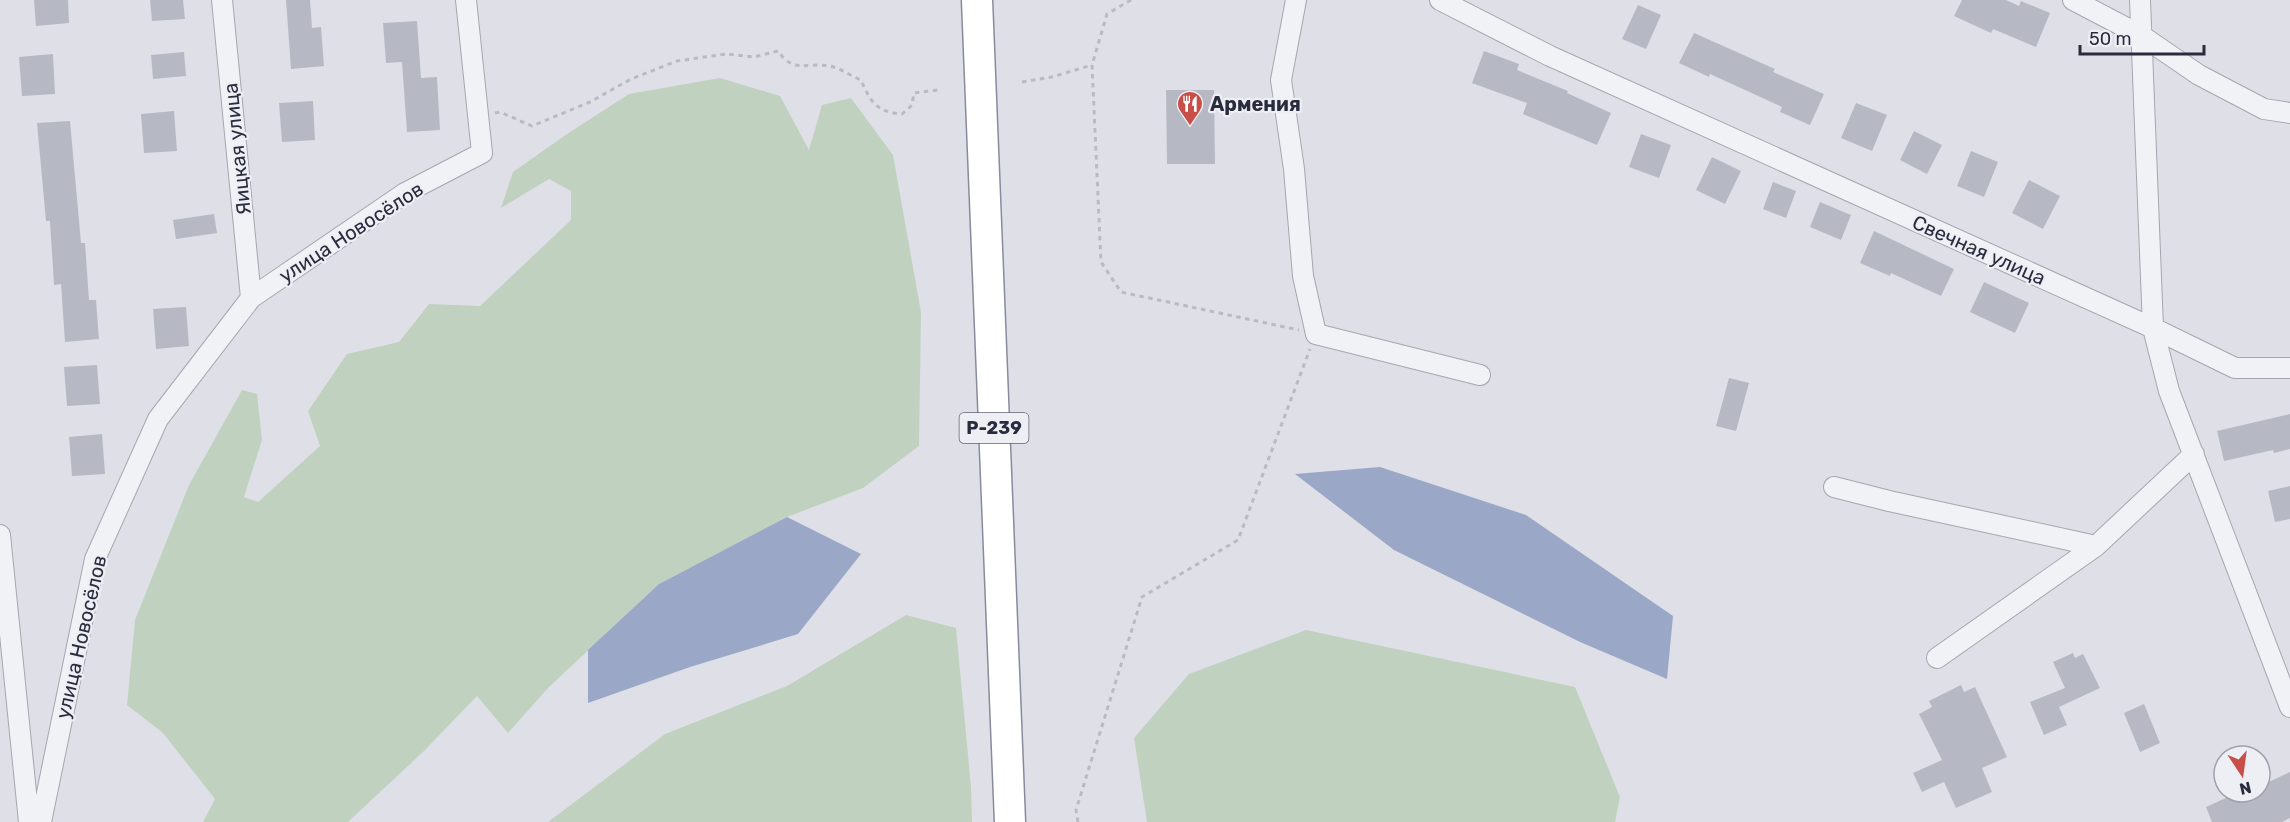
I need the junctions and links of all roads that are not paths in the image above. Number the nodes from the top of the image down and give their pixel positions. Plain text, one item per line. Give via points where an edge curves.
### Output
1 (222, 0) edge
2 (466, 0) edge
3 (977, 0) edge
4 (1296, 0) edge
5 (1440, 0) edge
6 (2073, 0) edge
7 (2140, 0) edge
8 (2142, 36) junction
9 (2290, 113) edge
10 (251, 298) junction
11 (2153, 328) junction
12 (2290, 368) edge
13 (1480, 375) dead end
14 (2194, 454) junction
15 (1834, 487) dead end
16 (0, 535) edge
17 (2096, 546) junction
18 (1937, 658) dead end
19 (2290, 706) edge
20 (29, 822) edge
21 (41, 822) edge
22 (1010, 822) edge

1 - 10 street, Яицкая улица
2 - 10 street, улица Новосёлов via 482,153 405,193
3 - 22 highway, Р-239
4 - 13 street via 1281,80 1303,276 1316,334
5 - 11 street, Свечная улица via 1550,56
6 - 8 street
7 - 8 street
8 - 9 street via 2199,75 2254,105
8 - 11 street
10 - 21 street, улица Новосёлов via 158,419 95,559
11 - 12 street, Свечная улица via 2235,368
11 - 14 street via 2169,391
14 - 17 street
14 - 19 street
15 - 17 street
16 - 20 street
17 - 18 street

